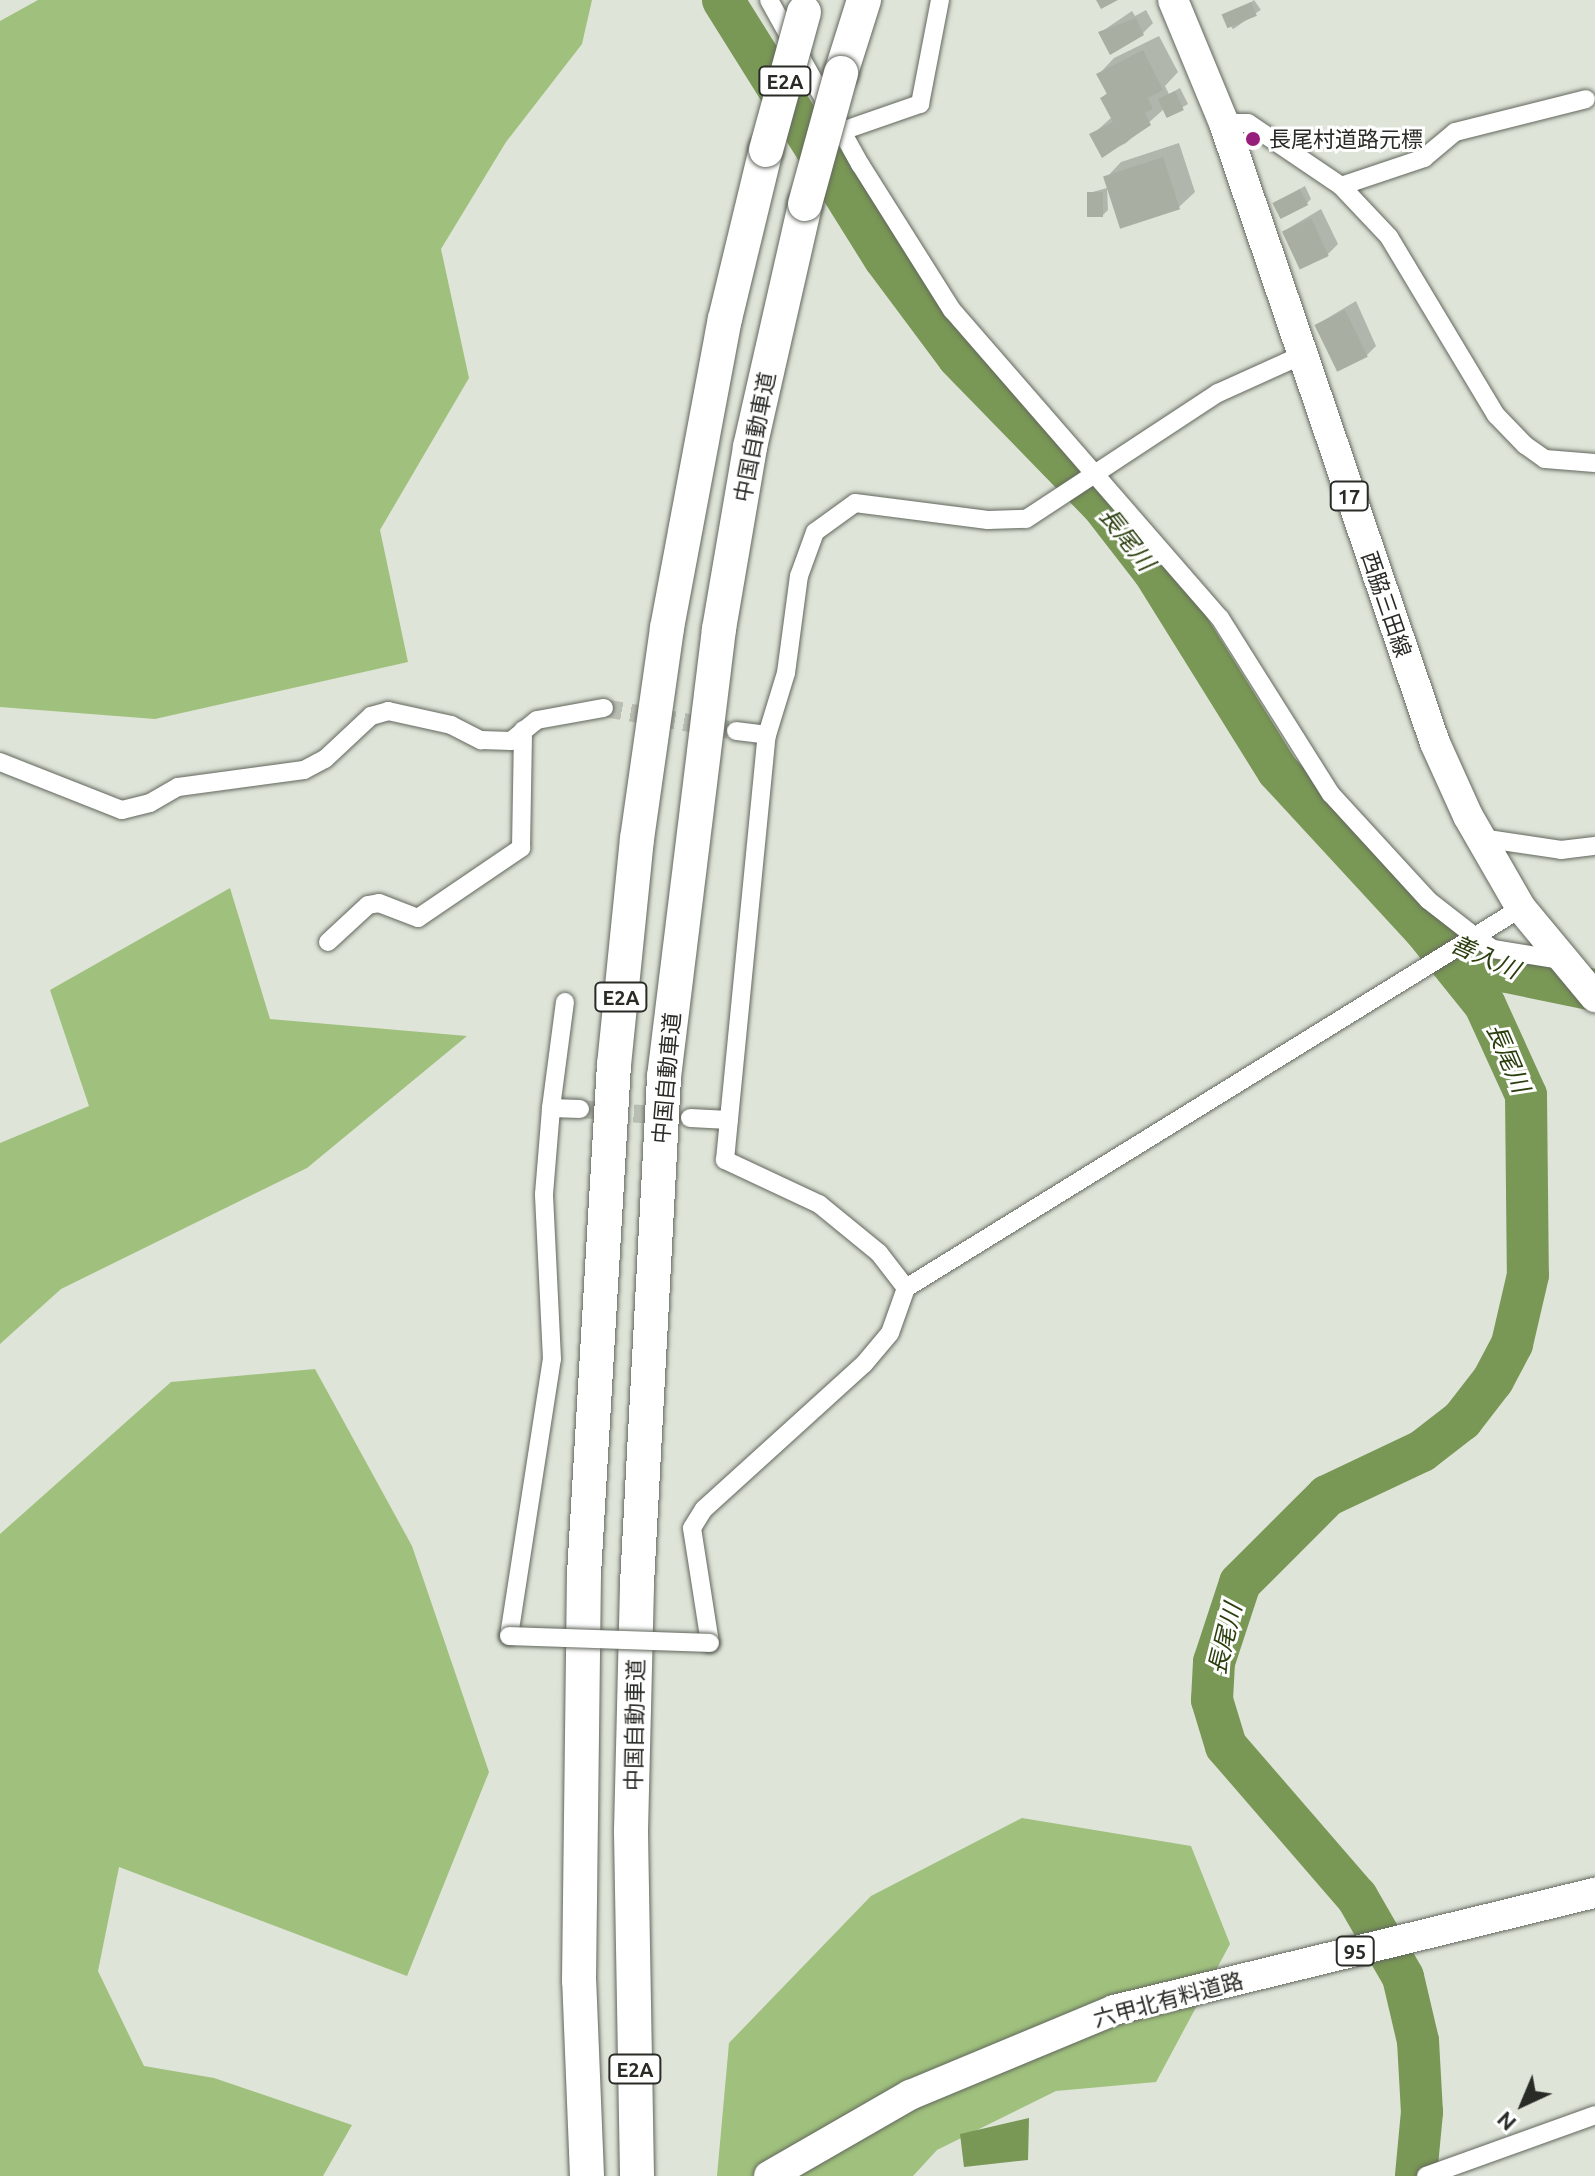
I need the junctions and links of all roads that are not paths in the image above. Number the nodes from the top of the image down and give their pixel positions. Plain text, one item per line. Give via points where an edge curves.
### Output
1 (769, 0) edge
2 (864, 0) edge
3 (940, 0) edge
4 (1173, 0) edge
5 (806, 6) edge
6 (1586, 99) dead end
7 (1224, 123) junction
8 (842, 131) junction
9 (1341, 186) junction
10 (1300, 356) junction
11 (1595, 463) edge
12 (1097, 476) junction
13 (604, 708) tunnel mouth
14 (523, 730) junction
15 (736, 731) tunnel mouth
16 (767, 735) junction
17 (0, 762) edge
18 (1481, 838) junction
19 (1595, 846) edge
20 (1521, 908) junction
21 (1473, 935) junction
22 (328, 942) dead end
23 (1564, 965) junction
24 (1595, 997) edge
25 (565, 1002) dead end
26 (551, 1108) junction
27 (580, 1109) tunnel mouth
28 (690, 1118) tunnel mouth
29 (729, 1120) junction
30 (906, 1288) junction
31 (1595, 1893) edge
32 (1595, 2115) edge
33 (1429, 2174) edge
34 (587, 2176) edge
35 (637, 2176) edge
36 (769, 2176) edge

1 - 8 street
2 - 35 highway, 中国自動車道 / E2A, bridge via 805,204 750,447 719,629 664,1077 638,1554 631,1831
3 - 8 street via 920,104
4 - 7 main road, 西脇三田線 / 17
5 - 34 highway, E2A, bridge via 766,150 701,433 637,839 614,1065 592,1382 579,1981
6 - 9 street via 1455,132 1424,158
7 - 9 street via 1248,123
7 - 10 main road, 西脇三田線 / 17
8 - 12 street via 952,310
9 - 11 street via 1389,237 1423,287 1496,415 1545,459
10 - 12 street via 1218,393
10 - 18 main road, 西脇三田線 / 17 via 1435,743
12 - 16 street via 1026,519 988,520 855,503 815,532 799,576 786,673
12 - 21 street via 1220,618 1331,794 1428,900
13 - 14 street via 537,720
14 - 17 street via 511,741 481,740 451,725 388,711 371,716 325,759 304,770 178,787 150,803 122,810
14 - 22 street via 521,848 418,918 379,903 368,905
15 - 16 street
16 - 29 street
18 - 19 street via 1561,850
18 - 20 main road, 西脇三田線 / 17
20 - 21 street
20 - 23 main road, 西脇三田線 / 17
21 - 23 street via 1493,949
21 - 30 street
23 - 24 main road, 西脇三田線 / 17
25 - 26 street
26 - 27 street
26 - 30 street, bridge via 544,1194 552,1359 509,1636 710,1643 692,1528 704,1509 864,1364 890,1333
28 - 29 street
29 - 30 street via 725,1160 819,1204 879,1253
31 - 36 main road, 六甲北有料道路 / 95 via 1114,2010 910,2095
32 - 33 street

